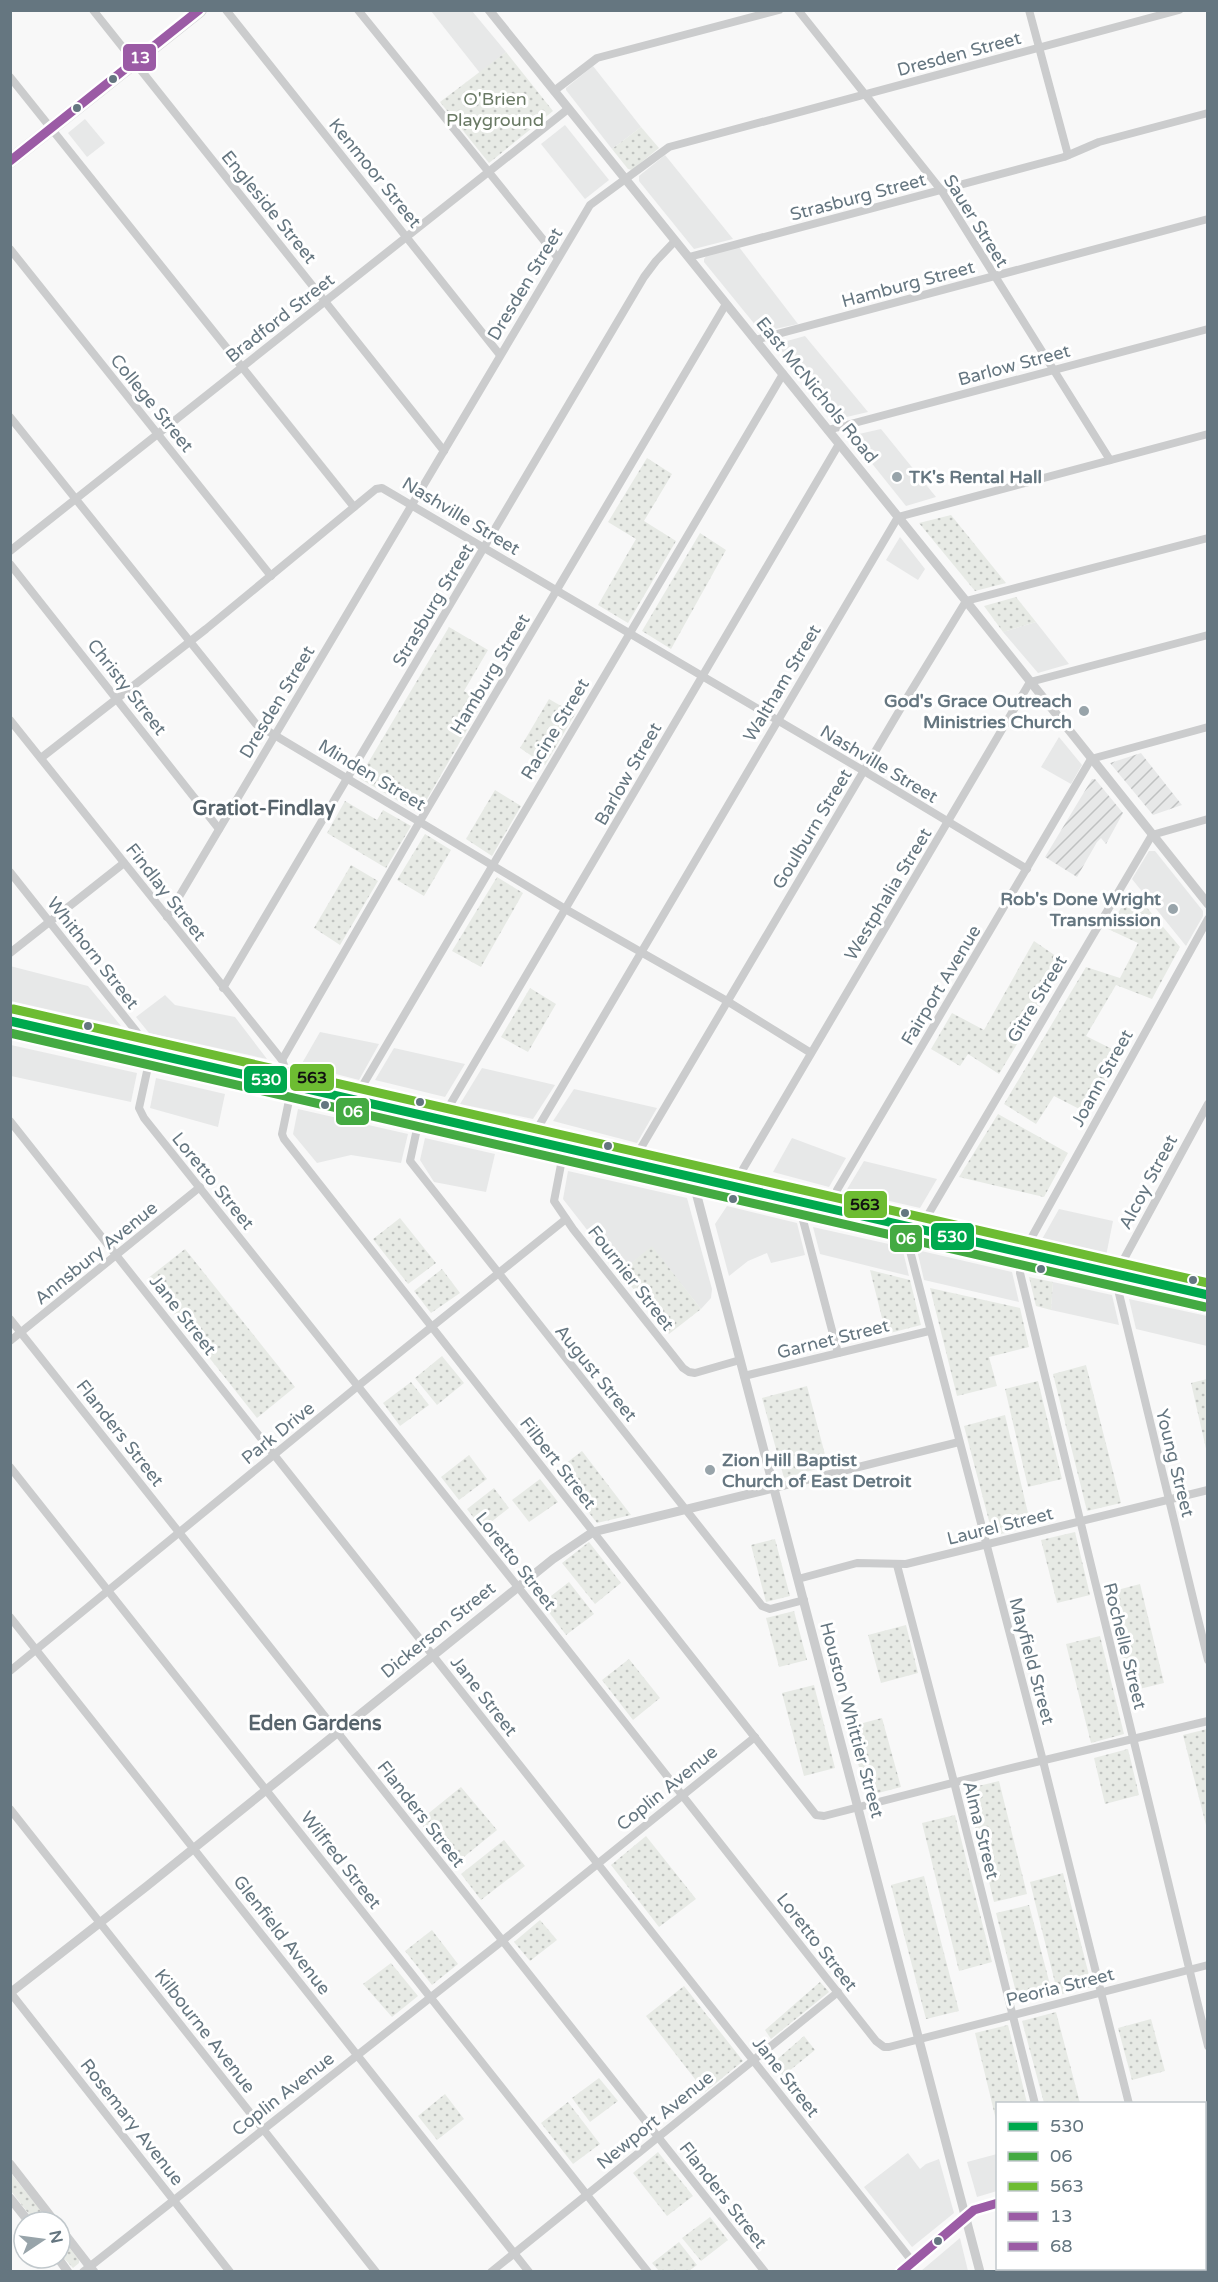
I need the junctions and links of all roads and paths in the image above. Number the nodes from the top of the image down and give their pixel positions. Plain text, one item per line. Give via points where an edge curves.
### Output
1 (93, 10) edge
2 (200, 10) edge
3 (226, 10) edge
4 (358, 10) edge
5 (489, 10) edge
6 (779, 10) edge
7 (798, 10) edge
8 (1029, 10) edge
9 (1179, 10) edge
10 (1039, 48) junction
11 (134, 63) junction
12 (10, 77) edge
13 (554, 91) junction
14 (866, 94) junction
15 (568, 109) junction
16 (1208, 113) edge
17 (51, 128) junction
18 (1068, 155) junction
19 (10, 160) edge
20 (488, 172) junction
21 (624, 178) junction
22 (941, 190) junction
23 (1208, 219) edge
24 (406, 237) junction
25 (675, 241) junction
26 (10, 249) edge
27 (558, 258) junction
28 (688, 258) junction
29 (994, 276) junction
30 (325, 302) junction
31 (726, 304) junction
32 (1208, 329) edge
33 (755, 340) junction
34 (500, 355) junction
35 (242, 368) junction
36 (1053, 370) junction
37 (783, 374) junction
38 (10, 417) edge
39 (828, 430) junction
40 (158, 434) junction
41 (1208, 434) edge
42 (839, 444) junction
43 (444, 451) junction
44 (1110, 460) junction
45 (76, 500) junction
46 (412, 504) junction
47 (354, 507) junction
48 (898, 517) junction
49 (1208, 538) edge
50 (484, 548) junction
51 (10, 551) edge
52 (10, 564) edge
53 (271, 576) junction
54 (557, 591) junction
55 (966, 602) junction
56 (629, 633) junction
57 (1208, 635) edge
58 (189, 642) junction
59 (702, 677) junction
60 (1030, 682) junction
61 (117, 699) junction
62 (10, 720) edge
63 (777, 721) junction
64 (1208, 727) edge
65 (275, 735) junction
66 (41, 758) junction
67 (1091, 759) junction
68 (864, 771) junction
69 (347, 778) junction
70 (1208, 819) edge
71 (420, 821) junction
72 (948, 822) junction
73 (219, 829) junction
74 (1152, 835) junction
75 (124, 863) junction
76 (493, 864) junction
77 (1027, 869) junction
78 (10, 873) edge
79 (1208, 904) edge
80 (567, 910) junction
81 (167, 917) junction
82 (1208, 919) edge
83 (50, 922) junction
84 (10, 952) edge
85 (642, 952) junction
86 (223, 988) junction
87 (728, 1001) junction
88 (10, 1021) edge
89 (150, 1053) junction
90 (811, 1053) junction
91 (282, 1060) junction
92 (292, 1086) junction
93 (354, 1100) junction
94 (1208, 1104) edge
95 (420, 1115) junction
96 (445, 1120) junction
97 (10, 1121) edge
98 (530, 1141) junction
99 (564, 1149) junction
100 (632, 1163) junction
101 (692, 1177) junction
102 (200, 1187) junction
103 (737, 1187) junction
104 (798, 1201) junction
105 (835, 1209) junction
106 (566, 1219) junction
107 (919, 1229) junction
108 (1023, 1252) junction
109 (117, 1255) junction
110 (1114, 1273) junction
111 (497, 1274) junction
112 (1208, 1295) edge
113 (10, 1319) edge
114 (431, 1327) junction
115 (929, 1330) junction
116 (21, 1333) junction
117 (10, 1341) edge
118 (838, 1353) junction
119 (740, 1360) junction
120 (744, 1377) junction
121 (358, 1386) junction
122 (959, 1442) junction
123 (275, 1455) junction
124 (10, 1467) edge
125 (774, 1488) junction
126 (1208, 1490) edge
127 (1168, 1499) junction
128 (685, 1509) junction
129 (1080, 1521) junction
130 (593, 1532) junction
131 (179, 1533) junction
132 (986, 1545) junction
133 (897, 1564) junction
134 (798, 1579) junction
135 (518, 1587) junction
136 (108, 1591) junction
137 (804, 1600) junction
138 (10, 1617) edge
139 (37, 1651) junction
140 (433, 1656) junction
141 (1208, 1660) edge
142 (10, 1671) edge
143 (1208, 1721) edge
144 (338, 1732) junction
145 (755, 1737) junction
146 (1132, 1739) junction
147 (1043, 1761) junction
148 (954, 1782) junction
149 (266, 1790) junction
150 (682, 1796) junction
151 (858, 1807) junction
152 (10, 1809) edge
153 (194, 1848) junction
154 (598, 1863) junction
155 (99, 1922) junction
156 (502, 1941) junction
157 (1208, 1965) edge
158 (1189, 1970) junction
159 (11, 1992) edge
160 (838, 1992) junction
161 (1100, 1992) junction
162 (430, 1997) junction
163 (1011, 2015) junction
164 (919, 2039) junction
165 (1208, 2046) edge
166 (357, 2055) junction
167 (754, 2060) junction
168 (1035, 2102) edge
169 (1129, 2102) edge
170 (264, 2129) junction
171 (658, 2137) junction
172 (10, 2164) edge
173 (587, 2195) junction
174 (10, 2198) edge
175 (174, 2200) junction
176 (996, 2204) edge
177 (20, 2210) edge
178 (46, 2210) edge
179 (967, 2216) junction
180 (72, 2245) edge
181 (514, 2253) junction
182 (912, 2261) junction
183 (89, 2270) edge
184 (230, 2271) edge
185 (376, 2271) edge
186 (491, 2271) edge
187 (529, 2271) edge
188 (648, 2271) edge
189 (765, 2271) edge
190 (900, 2271) edge
191 (981, 2271) edge

1 - 11 street, Engleside Street
2 - 11 main road
3 - 24 street, Kenmoor Street
4 - 20 street
5 - 13 street, East McNichols Road
6 - 13 street via 597,58
7 - 14 street, Sauer Street
8 - 10 street
9 - 10 street, Dresden Street
10 - 14 street, Dresden Street
10 - 18 street
11 - 17 main road
11 - 30 street, Engleside Street
12 - 17 street
13 - 15 street, East McNichols Road
14 - 21 street, Dresden Street via 669,147
14 - 22 street, Sauer Street
15 - 20 street, Bradford Street
15 - 21 street, East McNichols Road
16 - 18 street, Strasburg Street via 1099,142
17 - 19 main road
17 - 35 street
18 - 22 street, Strasburg Street
20 - 24 street, Bradford Street
20 - 27 street
21 - 25 street, East McNichols Road
21 - 27 street, Dresden Street via 590,205
22 - 28 street, Strasburg Street
22 - 29 street, Sauer Street
23 - 29 street, Hamburg Street
24 - 30 street, Bradford Street
24 - 34 street, Kenmoor Street
25 - 28 street, East McNichols Road
25 - 50 street, Strasburg Street via 644,277
26 - 40 street, College Street
27 - 34 street, Dresden Street
28 - 31 street, East McNichols Road
29 - 33 street, Hamburg Street
29 - 36 street, Sauer Street
30 - 35 street, Bradford Street
30 - 43 street, Engleside Street
31 - 33 street, East McNichols Road
31 - 54 street, Hamburg Street
32 - 36 street, Barlow Street
33 - 37 street, East McNichols Road
34 - 43 street, Dresden Street
35 - 40 street, Bradford Street
35 - 47 street
36 - 39 street, Barlow Street
36 - 44 street, Sauer Street
37 - 39 street, East McNichols Road
37 - 56 street, Racine Street
38 - 45 street, Minden Street
39 - 42 street, East McNichols Road
40 - 45 street, Bradford Street
40 - 53 street, College Street
41 - 44 street
42 - 48 street, East McNichols Road
42 - 59 street, Barlow Street
43 - 46 street, Dresden Street
44 - 48 street
45 - 51 street, Bradford Street
45 - 58 street, Minden Street
46 - 47 street, Nashville Street via 382,488
46 - 50 street, Nashville Street
46 - 65 street, Dresden Street
47 - 53 street
48 - 55 street, East McNichols Road
48 - 63 street, Waltham Street
49 - 55 street
50 - 54 street, Nashville Street
50 - 69 street, Strasburg Street
52 - 61 street, Christy Street
53 - 58 street
54 - 56 street, Nashville Street
54 - 71 street, Hamburg Street
55 - 60 street, East McNichols Road
55 - 68 street, Goulburn Street
56 - 59 street, Nashville Street
56 - 76 street, Racine Street
57 - 60 street
58 - 61 street
58 - 65 street, Minden Street via 250,720
59 - 63 street, Nashville Street
59 - 80 street, Barlow Street
60 - 67 street, East McNichols Road
60 - 72 street, Westphalia Street
61 - 66 street
61 - 73 street, Christy Street
62 - 66 street, Findlay Street
63 - 68 street, Nashville Street
63 - 85 street, Waltham Street
64 - 67 street
65 - 69 street, Minden Street
65 - 73 street, Dresden Street
66 - 75 street, Findlay Street
67 - 74 street, East McNichols Road
67 - 77 street, Fairport Avenue
68 - 72 street, Nashville Street
68 - 87 street, Goulburn Street
69 - 71 street, Minden Street
69 - 86 street, Strasburg Street
70 - 74 street
71 - 76 street, Minden Street
71 - 91 street, Hamburg Street
72 - 77 street, Nashville Street
72 - 90 street, Westphalia Street
73 - 81 street, Dresden Street
74 - 79 street, East McNichols Road
74 - 107 street, Gitre Street
75 - 81 street, Findlay Street
75 - 83 street
76 - 80 street, Minden Street
76 - 93 street, Racine Street
77 - 105 street, Fairport Avenue via 837,1190
78 - 83 street, Whithorn Street
80 - 85 street, Minden Street
80 - 96 street, Barlow Street via 451,1103
81 - 86 street, Findlay Street
82 - 108 street, Joann Street
83 - 84 street
83 - 89 street, Whithorn Street
85 - 87 street, Minden Street
85 - 98 street, Waltham Street
86 - 91 street, Findlay Street
87 - 90 street, Minden Street
87 - 100 street, Goulburn Street
88 - 89 main road
89 - 92 main road
89 - 102 street, Loretto Street via 139,1108
90 - 103 street, Westphalia Street via 743,1169
91 - 92 street, Findlay Street
92 - 93 main road
92 - 114 street, Filbert Street via 284,1139
93 - 95 main road
94 - 110 street, Alcoy Street
95 - 96 main road
95 - 111 street, August Street via 410,1161
96 - 98 main road
97 - 109 street, Jane Street
98 - 99 main road
99 - 100 main road
99 - 106 street, Fournier Street via 554,1201
100 - 101 main road
101 - 103 main road
101 - 119 street, Houston Whittier Street
102 - 109 street, Annsbury Avenue
102 - 121 street, Loretto Street
103 - 104 main road
104 - 105 main road
104 - 118 street
105 - 107 main road
106 - 111 street, Park Drive
106 - 119 street, Fournier Street via 682,1368 695,1372
107 - 108 main road
107 - 115 street, Mayfield Street via 909,1247
108 - 110 main road
108 - 129 street, Rochelle Street via 1020,1273
109 - 116 street, Annsbury Avenue
109 - 123 street, Jane Street
110 - 112 main road
110 - 127 street, Young Street
111 - 114 street, Park Drive
111 - 128 street, August Street
113 - 116 street, Flanders Street
114 - 121 street, Park Drive
114 - 130 street, Filbert Street
115 - 118 street, Garnet Street
115 - 122 street, Mayfield Street
116 - 117 street, Annsbury Avenue
116 - 131 street, Flanders Street
118 - 120 street, Garnet Street
119 - 120 street, Houston Whittier Street
120 - 125 street, Houston Whittier Street
121 - 123 street, Park Drive
121 - 135 street, Loretto Street
122 - 125 street, Dickerson Street
122 - 132 street, Mayfield Street
123 - 131 street, Park Drive
123 - 140 street, Jane Street
124 - 136 street, Wilfred Street
125 - 128 street, Dickerson Street
125 - 134 street, Houston Whittier Street
126 - 127 street, Laurel Street
127 - 129 street, Laurel Street
127 - 141 street, Young Street
128 - 130 street, Dickerson Street
128 - 137 street, August Street via 762,1606 770,1609
129 - 132 street, Laurel Street
129 - 146 street, Rochelle Street
130 - 135 street, Dickerson Street
130 - 145 street, Filbert Street
131 - 136 street, Park Drive
131 - 144 street, Flanders Street
132 - 133 street, Laurel Street
132 - 147 street, Mayfield Street
133 - 134 street, Laurel Street via 857,1563
133 - 148 street, Alma Street
134 - 137 street, Houston Whittier Street
135 - 140 street, Dickerson Street
135 - 150 street, Loretto Street
136 - 139 street, Park Drive
136 - 149 street, Wilfred Street
137 - 151 street, Houston Whittier Street
138 - 139 street, Glenfield Avenue
139 - 142 street, Park Drive
139 - 153 street, Glenfield Avenue
140 - 144 street, Dickerson Street
140 - 154 street, Jane Street
143 - 146 street
144 - 149 street, Dickerson Street
144 - 156 street, Flanders Street
145 - 150 street, Coplin Avenue
145 - 151 street, Filbert Street via 816,1815
146 - 147 street
146 - 158 street, Rochelle Street
147 - 148 street
147 - 161 street, Mayfield Street
148 - 151 street
148 - 163 street, Alma Street
149 - 153 street, Dickerson Street
149 - 162 street, Wilfred Street
150 - 154 street, Coplin Avenue
150 - 160 street, Loretto Street
151 - 164 street, Houston Whittier Street
152 - 155 street, Kilbourne Avenue
153 - 155 street, Dickerson Street
153 - 166 street, Glenfield Avenue
154 - 156 street, Coplin Avenue
154 - 167 street, Jane Street
155 - 159 street, Dickerson Street
155 - 170 street, Kilbourne Avenue
156 - 162 street, Coplin Avenue
156 - 171 street, Flanders Street
157 - 158 street, Peoria Street
158 - 161 street, Peoria Street
158 - 165 street, Rochelle Street
159 - 175 street, Rosemary Avenue
160 - 164 street, Loretto Street via 884,2047
160 - 167 street, Newport Avenue
161 - 163 street, Peoria Street
161 - 169 street, Mayfield Street
162 - 166 street, Coplin Avenue
162 - 173 street, Wilfred Street
163 - 164 street, Peoria Street
163 - 168 street, Alma Street
164 - 179 street, Houston Whittier Street
166 - 170 street, Coplin Avenue
166 - 181 street, Glenfield Avenue
167 - 171 street, Newport Avenue
167 - 182 street, Jane Street
170 - 175 street, Coplin Avenue
170 - 185 street, Kilbourne Avenue
171 - 173 street, Newport Avenue
171 - 189 street, Flanders Street
172 - 178 street
173 - 181 street, Newport Avenue
173 - 188 street, Wilfred Street
174 - 177 street
175 - 183 street, Coplin Avenue
175 - 184 street, Rosemary Avenue
176 - 179 street
179 - 182 street
179 - 191 street, Houston Whittier Street
180 - 183 street
181 - 186 street, Newport Avenue
181 - 187 street, Glenfield Avenue
182 - 190 street

